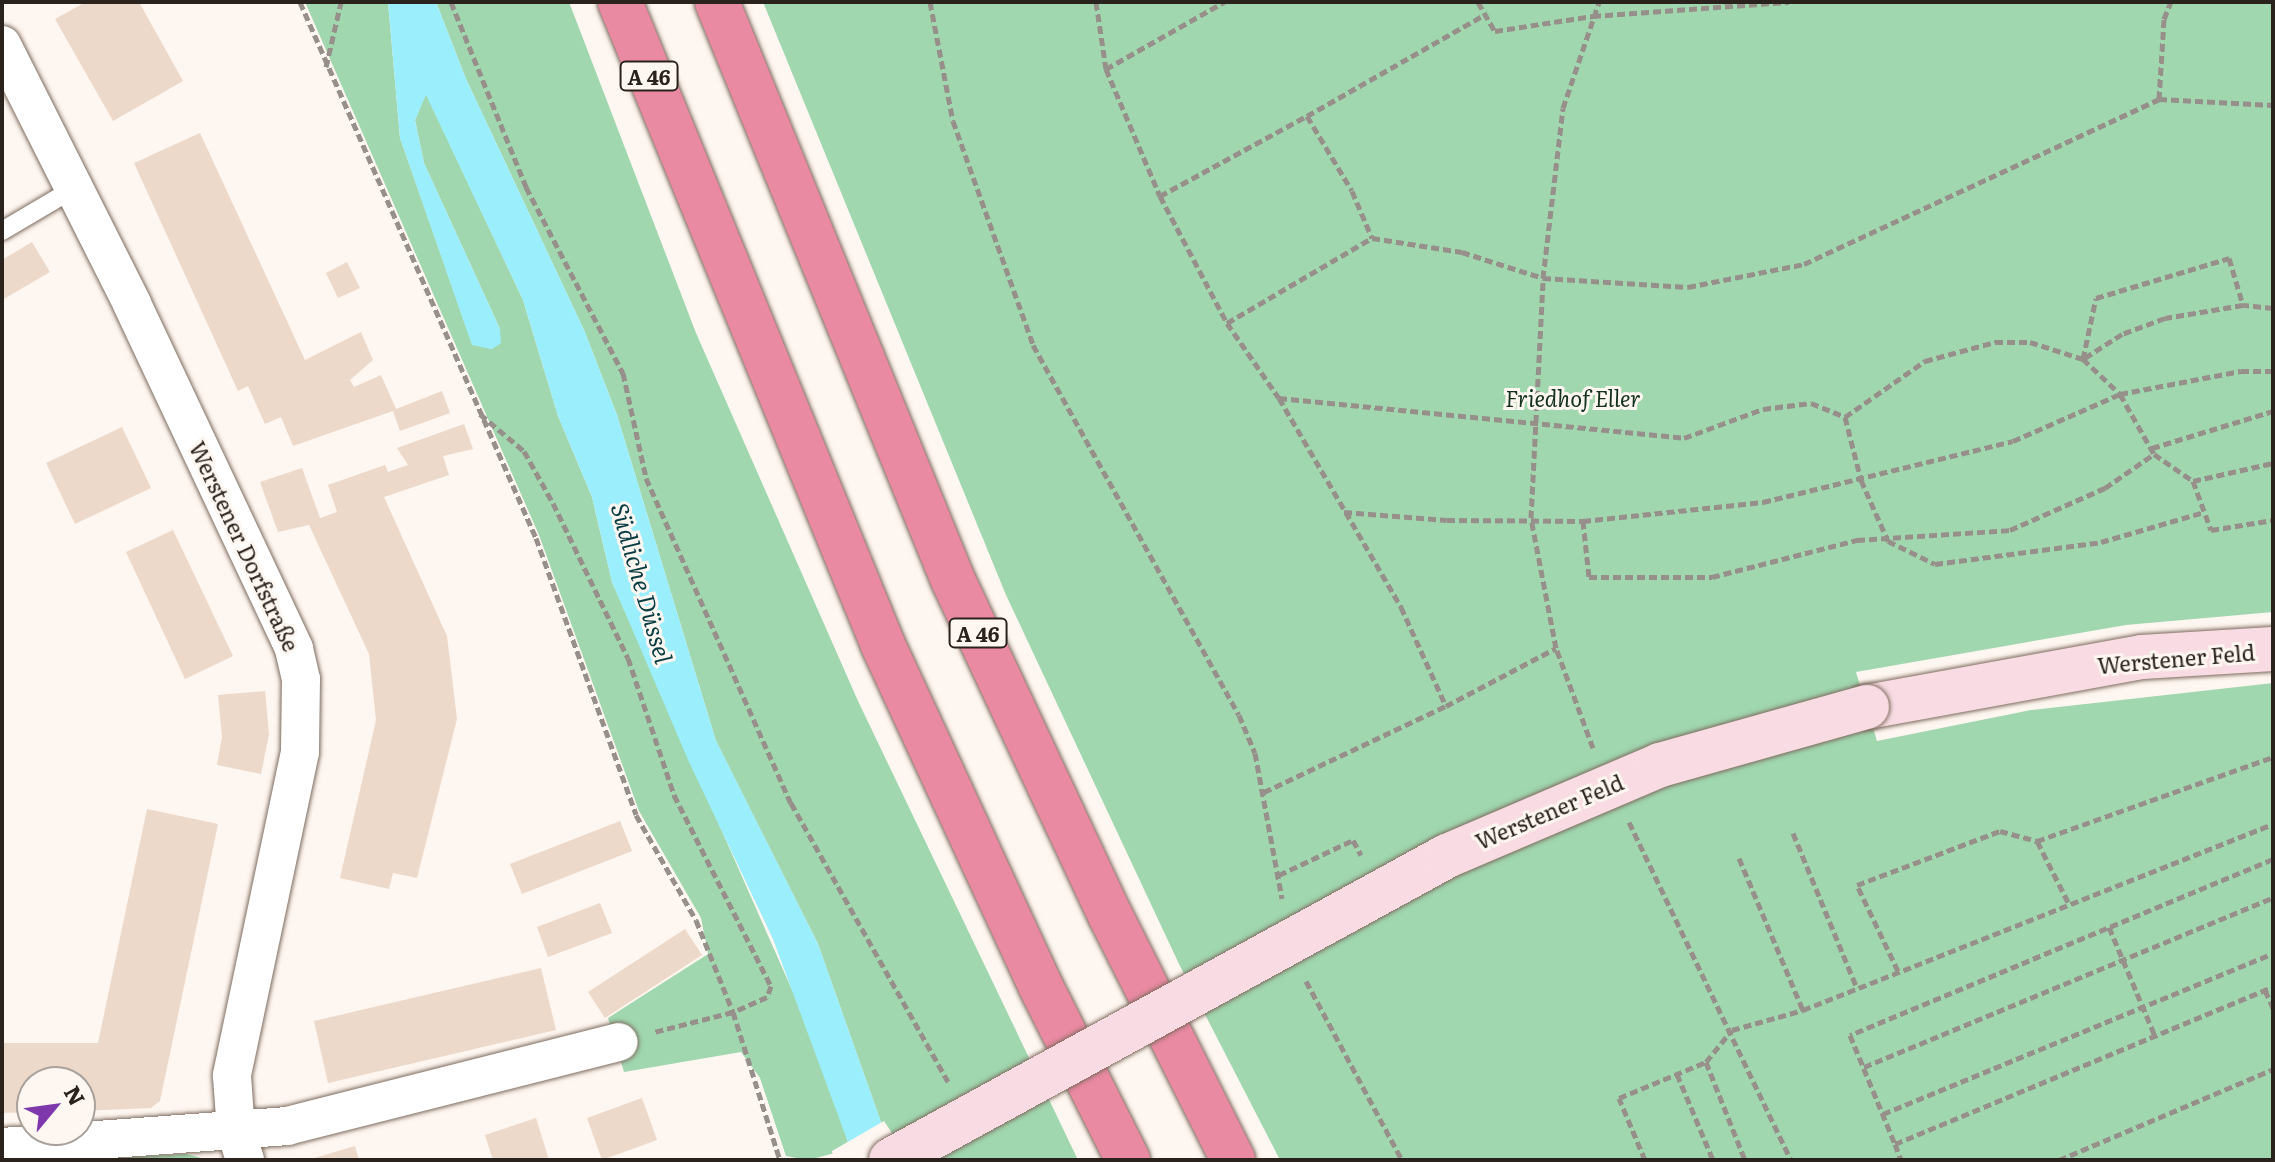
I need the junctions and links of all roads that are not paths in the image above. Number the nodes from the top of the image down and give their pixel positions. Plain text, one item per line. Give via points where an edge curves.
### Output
1 (620, 2) edge
2 (717, 2) edge
3 (2, 45) edge
4 (75, 188) junction
5 (2, 231) edge
6 (2273, 649) edge
7 (619, 1042) road end
8 (240, 1146) edge
9 (2, 1147) edge
10 (891, 1160) edge
11 (1128, 1160) edge
12 (1233, 1160) edge

1 - 11 highway, A 46 via 883,645
2 - 12 highway, A 46 via 953,580 1110,915
3 - 4 street, Werstener Dorfstraße
4 - 5 lane
4 - 8 street, Werstener Dorfstraße via 294,649 301,679 300,752 232,1076
6 - 10 main road, Werstener Feld, bridge via 2142,657 1867,707 1673,761 1504,829 1342,910
7 - 8 street via 287,1126
8 - 9 street

